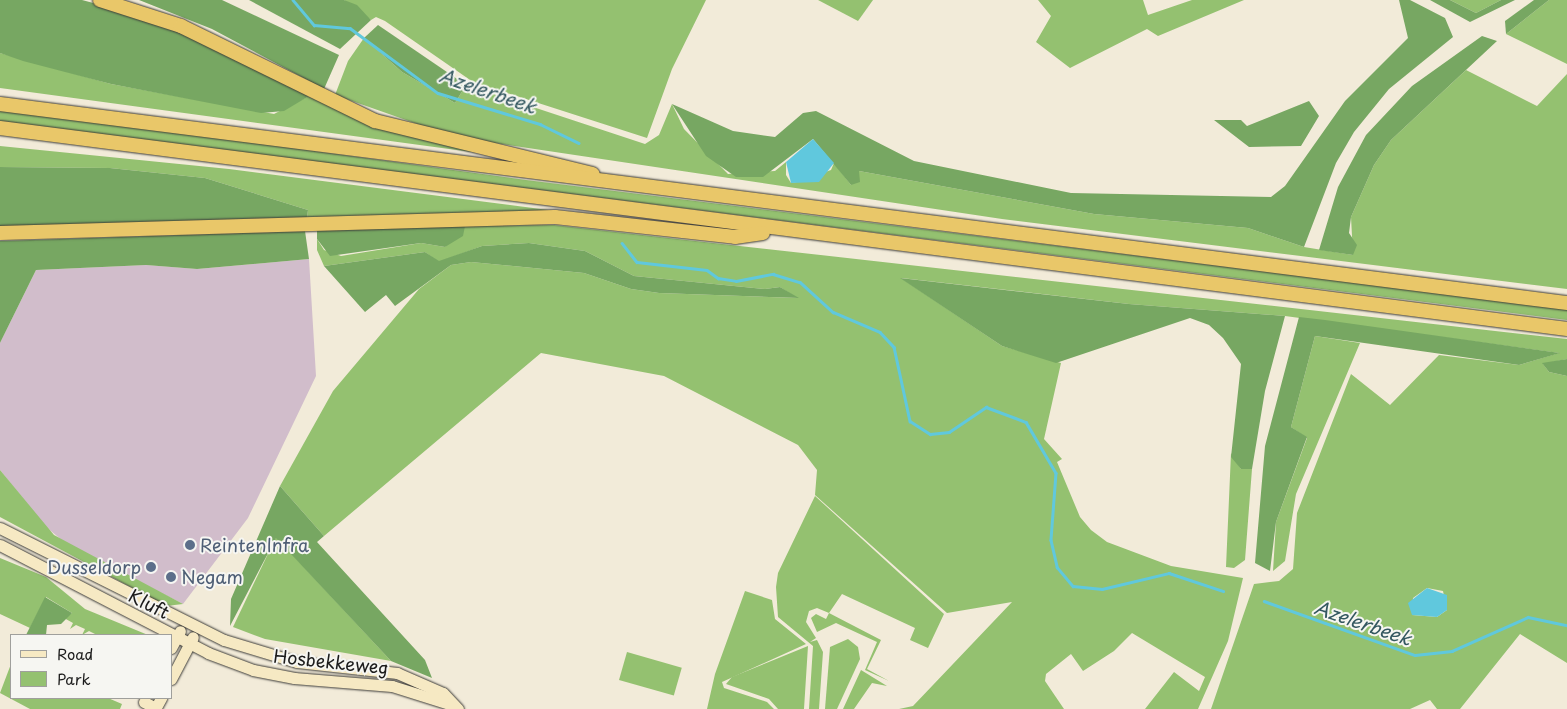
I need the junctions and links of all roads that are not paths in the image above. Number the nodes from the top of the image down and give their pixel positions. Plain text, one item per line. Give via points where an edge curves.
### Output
1 (100, 0) edge
2 (0, 104) edge
3 (0, 128) edge
4 (637, 186) junction
5 (784, 231) junction
6 (0, 233) edge
7 (1567, 303) edge
8 (1567, 329) edge
9 (0, 528) edge
10 (0, 545) edge
11 (185, 623) junction
12 (197, 628) junction
13 (171, 634) edge
14 (172, 634) edge
15 (177, 637) junction
16 (189, 643) junction
17 (172, 646) edge
18 (172, 677) edge
19 (143, 703) edge
20 (158, 705) edge
21 (457, 708) edge

1 - 4 highway via 181,26 375,121
2 - 4 highway
3 - 5 highway
4 - 7 highway
5 - 6 highway via 735,237 537,217
5 - 8 highway
9 - 11 main road, Kluft
10 - 13 main road, Kluft
11 - 12 main road, Hosbekkeweg
11 - 15 main road
12 - 16 main road
12 - 21 main road, Hosbekkeweg via 279,658 397,673 443,693
14 - 15 main road, Kluft
15 - 16 main road, Hosbekkeweg
15 - 17 main road
16 - 18 main road
16 - 21 main road, Hosbekkeweg via 253,670 294,678 392,686
19 - 20 main road

